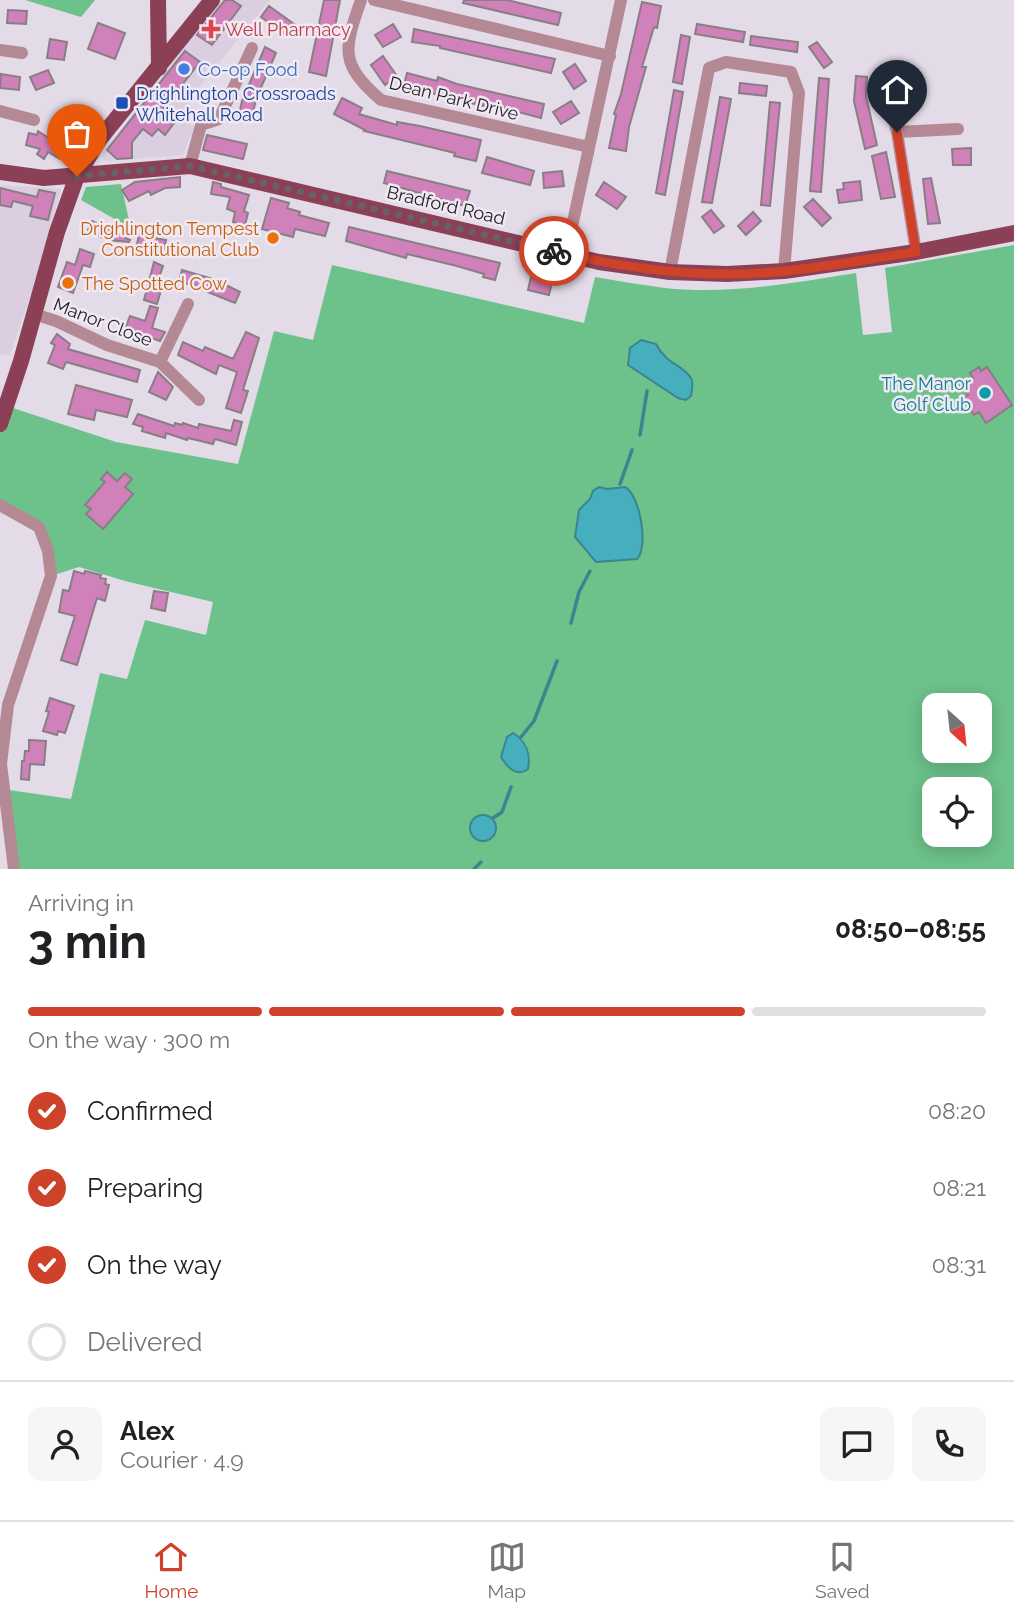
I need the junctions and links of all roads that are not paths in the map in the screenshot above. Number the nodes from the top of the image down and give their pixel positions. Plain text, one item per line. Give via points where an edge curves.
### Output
1 (158, 0) edge
2 (212, 0) edge
3 (361, 0) edge
4 (374, 0) edge
5 (621, 0) edge
6 (252, 48) dead end
7 (0, 50) edge
8 (22, 53) dead end
9 (610, 56) junction
10 (159, 68) junction
11 (890, 101) dead end
12 (0, 111) edge
13 (34, 120) dead end
14 (958, 129) dead end
15 (897, 132) junction
16 (589, 147) junction
17 (190, 166) junction
18 (0, 172) edge
19 (77, 176) junction
20 (1014, 233) edge
21 (916, 252) junction
22 (566, 254) junction
23 (784, 271) junction
24 (670, 272) junction
25 (188, 303) dead end
26 (34, 314) junction
27 (160, 362) junction
28 (199, 400) dead end
29 (0, 424) edge
30 (0, 505) edge
31 (14, 869) edge

1 - 10 main road
2 - 10 main road
3 - 16 street, Dean Park Drive via 350,32 348,60 360,83 381,100
4 - 9 street
5 - 9 street
6 - 17 street via 219,119 201,125
7 - 8 street
9 - 16 street
10 - 19 main road via 99,140
11 - 15 street
12 - 13 street
14 - 15 street
15 - 21 street
16 - 22 street
17 - 19 main road, Bradford Road
17 - 22 main road, Bradford Road
18 - 19 main road, Bradford Road via 37,178
19 - 26 main road
20 - 21 main road, Bradford Road
21 - 23 main road, Bradford Road
22 - 24 main road, Bradford Road
23 - 24 main road, Bradford Road
23 - 24 street via 799,93 791,72 726,62 709,68
25 - 27 street, Manor Close
26 - 27 street, Manor Close
26 - 29 main road
27 - 28 street, Manor Close
30 - 31 street via 39,527 51,576 8,705 1,764

